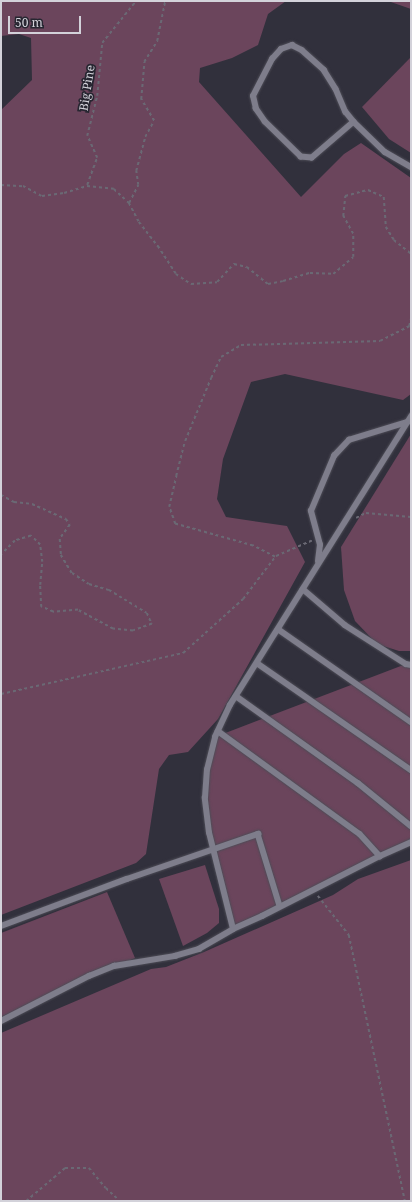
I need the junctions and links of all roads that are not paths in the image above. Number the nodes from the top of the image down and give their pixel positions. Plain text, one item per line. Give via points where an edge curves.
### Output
1 (354, 122) junction
2 (411, 167) edge
3 (411, 416) edge
4 (407, 422) junction
5 (318, 564) junction
6 (303, 589) junction
7 (278, 629) junction
8 (257, 663) junction
9 (409, 666) edge
10 (236, 696) junction
11 (411, 722) edge
12 (218, 731) junction
13 (411, 770) edge
14 (411, 826) edge
15 (411, 842) edge
16 (212, 848) junction
17 (380, 856) junction
18 (280, 906) junction
19 (1, 926) edge
20 (233, 929) junction
21 (1, 1021) edge

1 - 1 lane via 312,158 301,157 266,122 256,109 253,96 272,59 281,49 292,45 302,50 324,70
1 - 2 lane via 385,152
3 - 4 lane
4 - 5 lane
4 - 5 lane via 349,440 334,456 311,511 320,545
5 - 6 lane
6 - 7 lane
6 - 9 lane via 345,625
7 - 8 lane
7 - 11 lane
8 - 10 lane
8 - 13 lane
10 - 12 lane
10 - 14 lane via 358,783
12 - 16 lane via 207,770 205,798
12 - 17 lane via 360,834
15 - 17 lane
16 - 18 lane via 258,834
16 - 19 lane
16 - 20 lane
17 - 18 lane
18 - 20 lane
20 - 21 lane via 199,949 175,956 114,966

